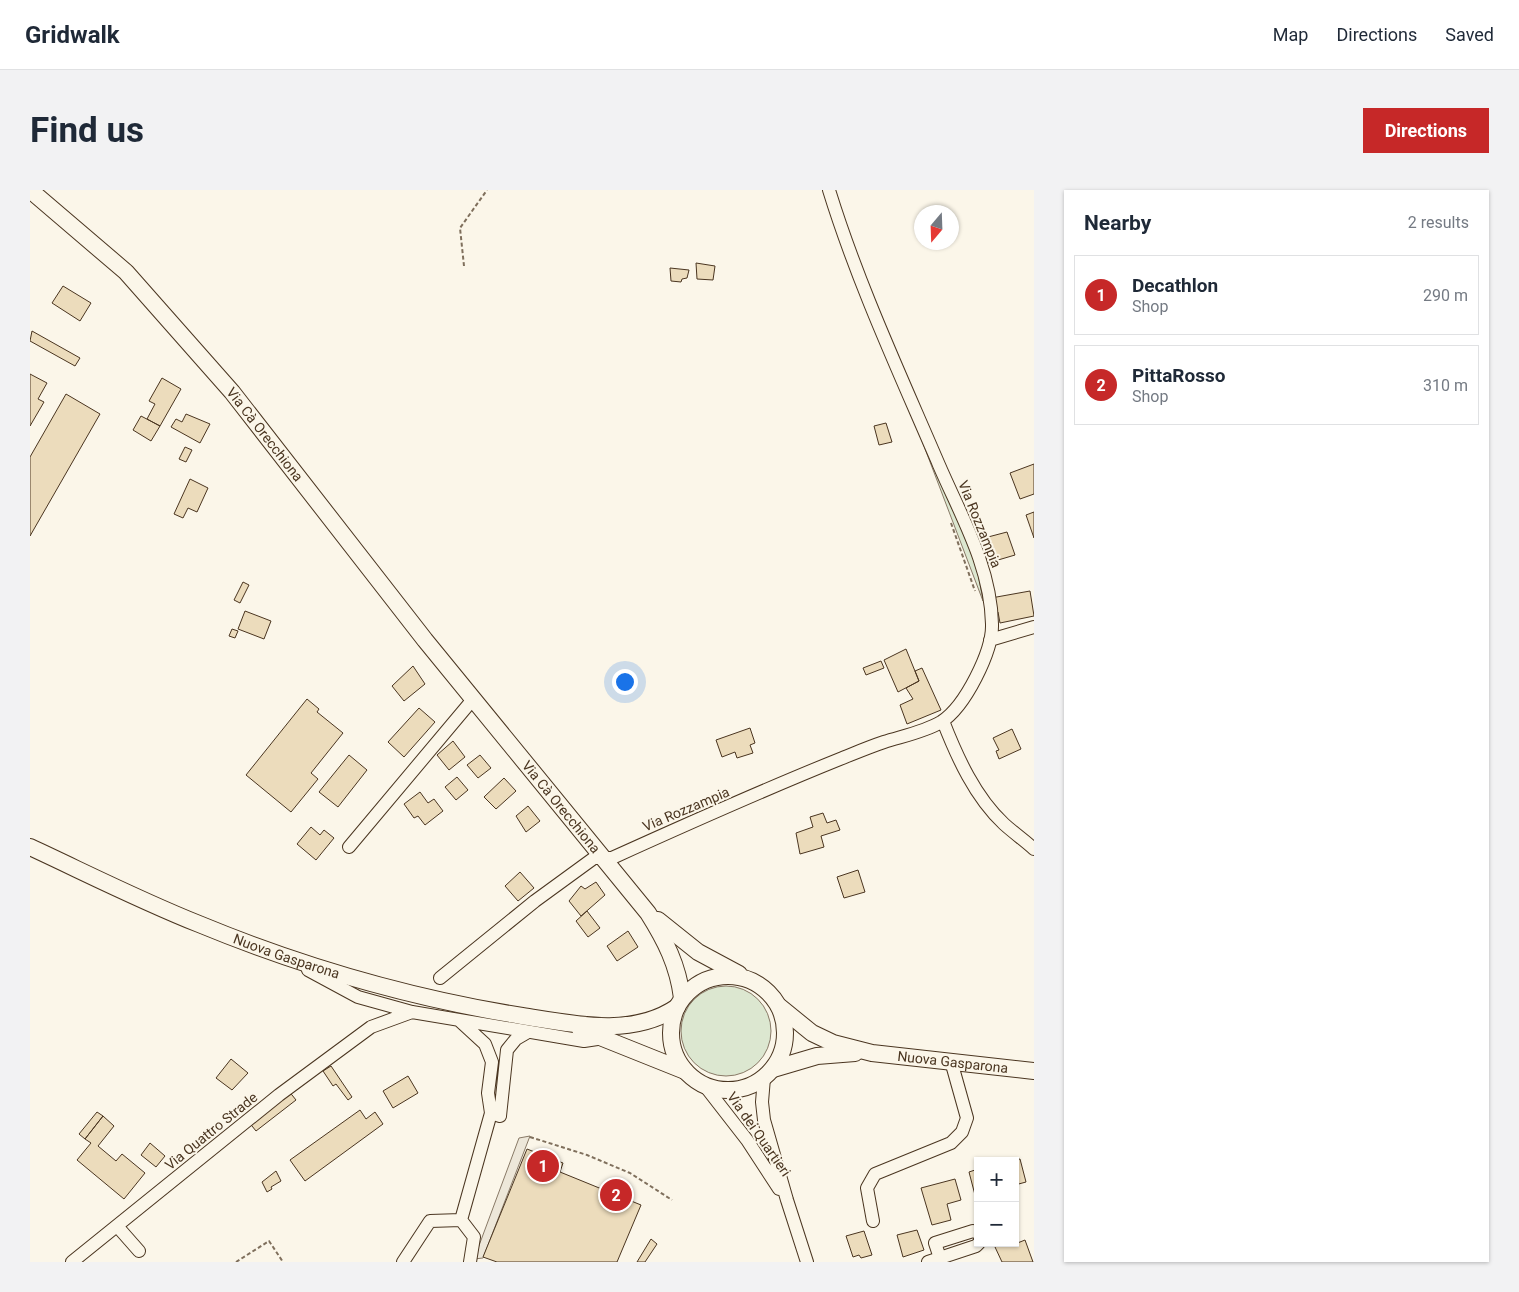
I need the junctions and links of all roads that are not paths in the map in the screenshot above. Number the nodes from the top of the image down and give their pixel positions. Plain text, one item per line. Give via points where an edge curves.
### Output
1 (30, 190) edge
2 (829, 190) edge
3 (1034, 627) edge
4 (990, 640) junction
5 (475, 701) junction
6 (943, 721) junction
7 (30, 847) edge
8 (349, 847) dead end
9 (1034, 849) edge
10 (603, 857) junction
11 (648, 912) junction
12 (282, 956) junction
13 (440, 978) dead end
14 (746, 978) junction
15 (358, 996) junction
16 (679, 1003) junction
17 (780, 1007) junction
18 (412, 1012) junction
19 (458, 1020) junction
20 (557, 1021) junction
21 (371, 1026) junction
22 (528, 1032) junction
23 (606, 1038) junction
24 (872, 1052) junction
25 (951, 1061) junction
26 (1000, 1067) junction
27 (685, 1071) junction
28 (1034, 1071) edge
29 (769, 1074) junction
30 (1034, 1080) edge
31 (705, 1086) junction
32 (491, 1113) junction
33 (786, 1200) junction
34 (461, 1220) junction
35 (873, 1222) dead end
36 (117, 1226) junction
37 (974, 1231) edge
38 (974, 1247) edge
39 (139, 1251) dead end
40 (934, 1260) edge
41 (72, 1262) edge
42 (403, 1262) edge
43 (470, 1262) edge
44 (807, 1262) edge

1 - 5 main road, Via Cà Orecchiona via 126,272 232,392
2 - 4 street, Via Rozzampia via 870,301 985,570 992,625
3 - 4 street
4 - 6 street, Via Rozzampia via 972,683
5 - 8 street via 469,704
5 - 10 main road, Via Cà Orecchiona
6 - 9 street via 962,764 982,796 1003,823
6 - 10 street, Via Rozzampia via 826,764 612,858
7 - 12 main road, Nuova Gasparona via 197,924
10 - 11 main road, Via Cà Orecchiona
10 - 13 street via 594,858 535,901
11 - 14 main road, Via Cà Orecchiona via 698,952
11 - 16 main road, Via Cà Orecchiona via 670,948 680,981
12 - 15 street
12 - 20 main road, Nuova Gasparona via 432,1000
14 - 16 main road, Nuova Gasparona via 734,975 700,982
14 - 17 main road, Nuova Gasparona via 771,994
15 - 18 street
15 - 21 street via 373,1008 375,1013
16 - 20 main road, Nuova Gasparona via 663,1016 628,1026
16 - 27 main road, Nuova Gasparona via 671,1023 671,1040
17 - 24 main road, Nuova Gasparona via 824,1040
17 - 29 main road, Nuova Gasparona via 786,1039 779,1060
18 - 19 street
18 - 21 street, Via Quattro Strade
19 - 22 street
19 - 32 street via 473,1031 489,1051 492,1062 488,1093
20 - 23 main road, Nuova Gasparona
21 - 36 street, Via Quattro Strade via 279,1095
22 - 23 street via 584,1041
22 - 32 street via 506,1050 500,1116
23 - 27 main road, Nuova Gasparona
24 - 25 main road, Nuova Gasparona
24 - 29 main road, Nuova Gasparona via 817,1056
25 - 26 main road, Nuova Gasparona
25 - 35 street via 967,1118 965,1128 951,1143 875,1174 867,1188
26 - 28 main road, Nuova Gasparona
26 - 30 street
27 - 31 main road, Nuova Gasparona
29 - 31 main road, Nuova Gasparona via 736,1090
29 - 33 street, Via dei Quartieri via 762,1110
31 - 33 street, Via dei Quartieri via 747,1140
32 - 34 street
33 - 44 street, Via dei Quartieri
34 - 42 street via 430,1222
34 - 43 street via 474,1237
36 - 39 street
36 - 41 street, Via Quattro Strade
37 - 40 street via 935,1243
38 - 40 street

